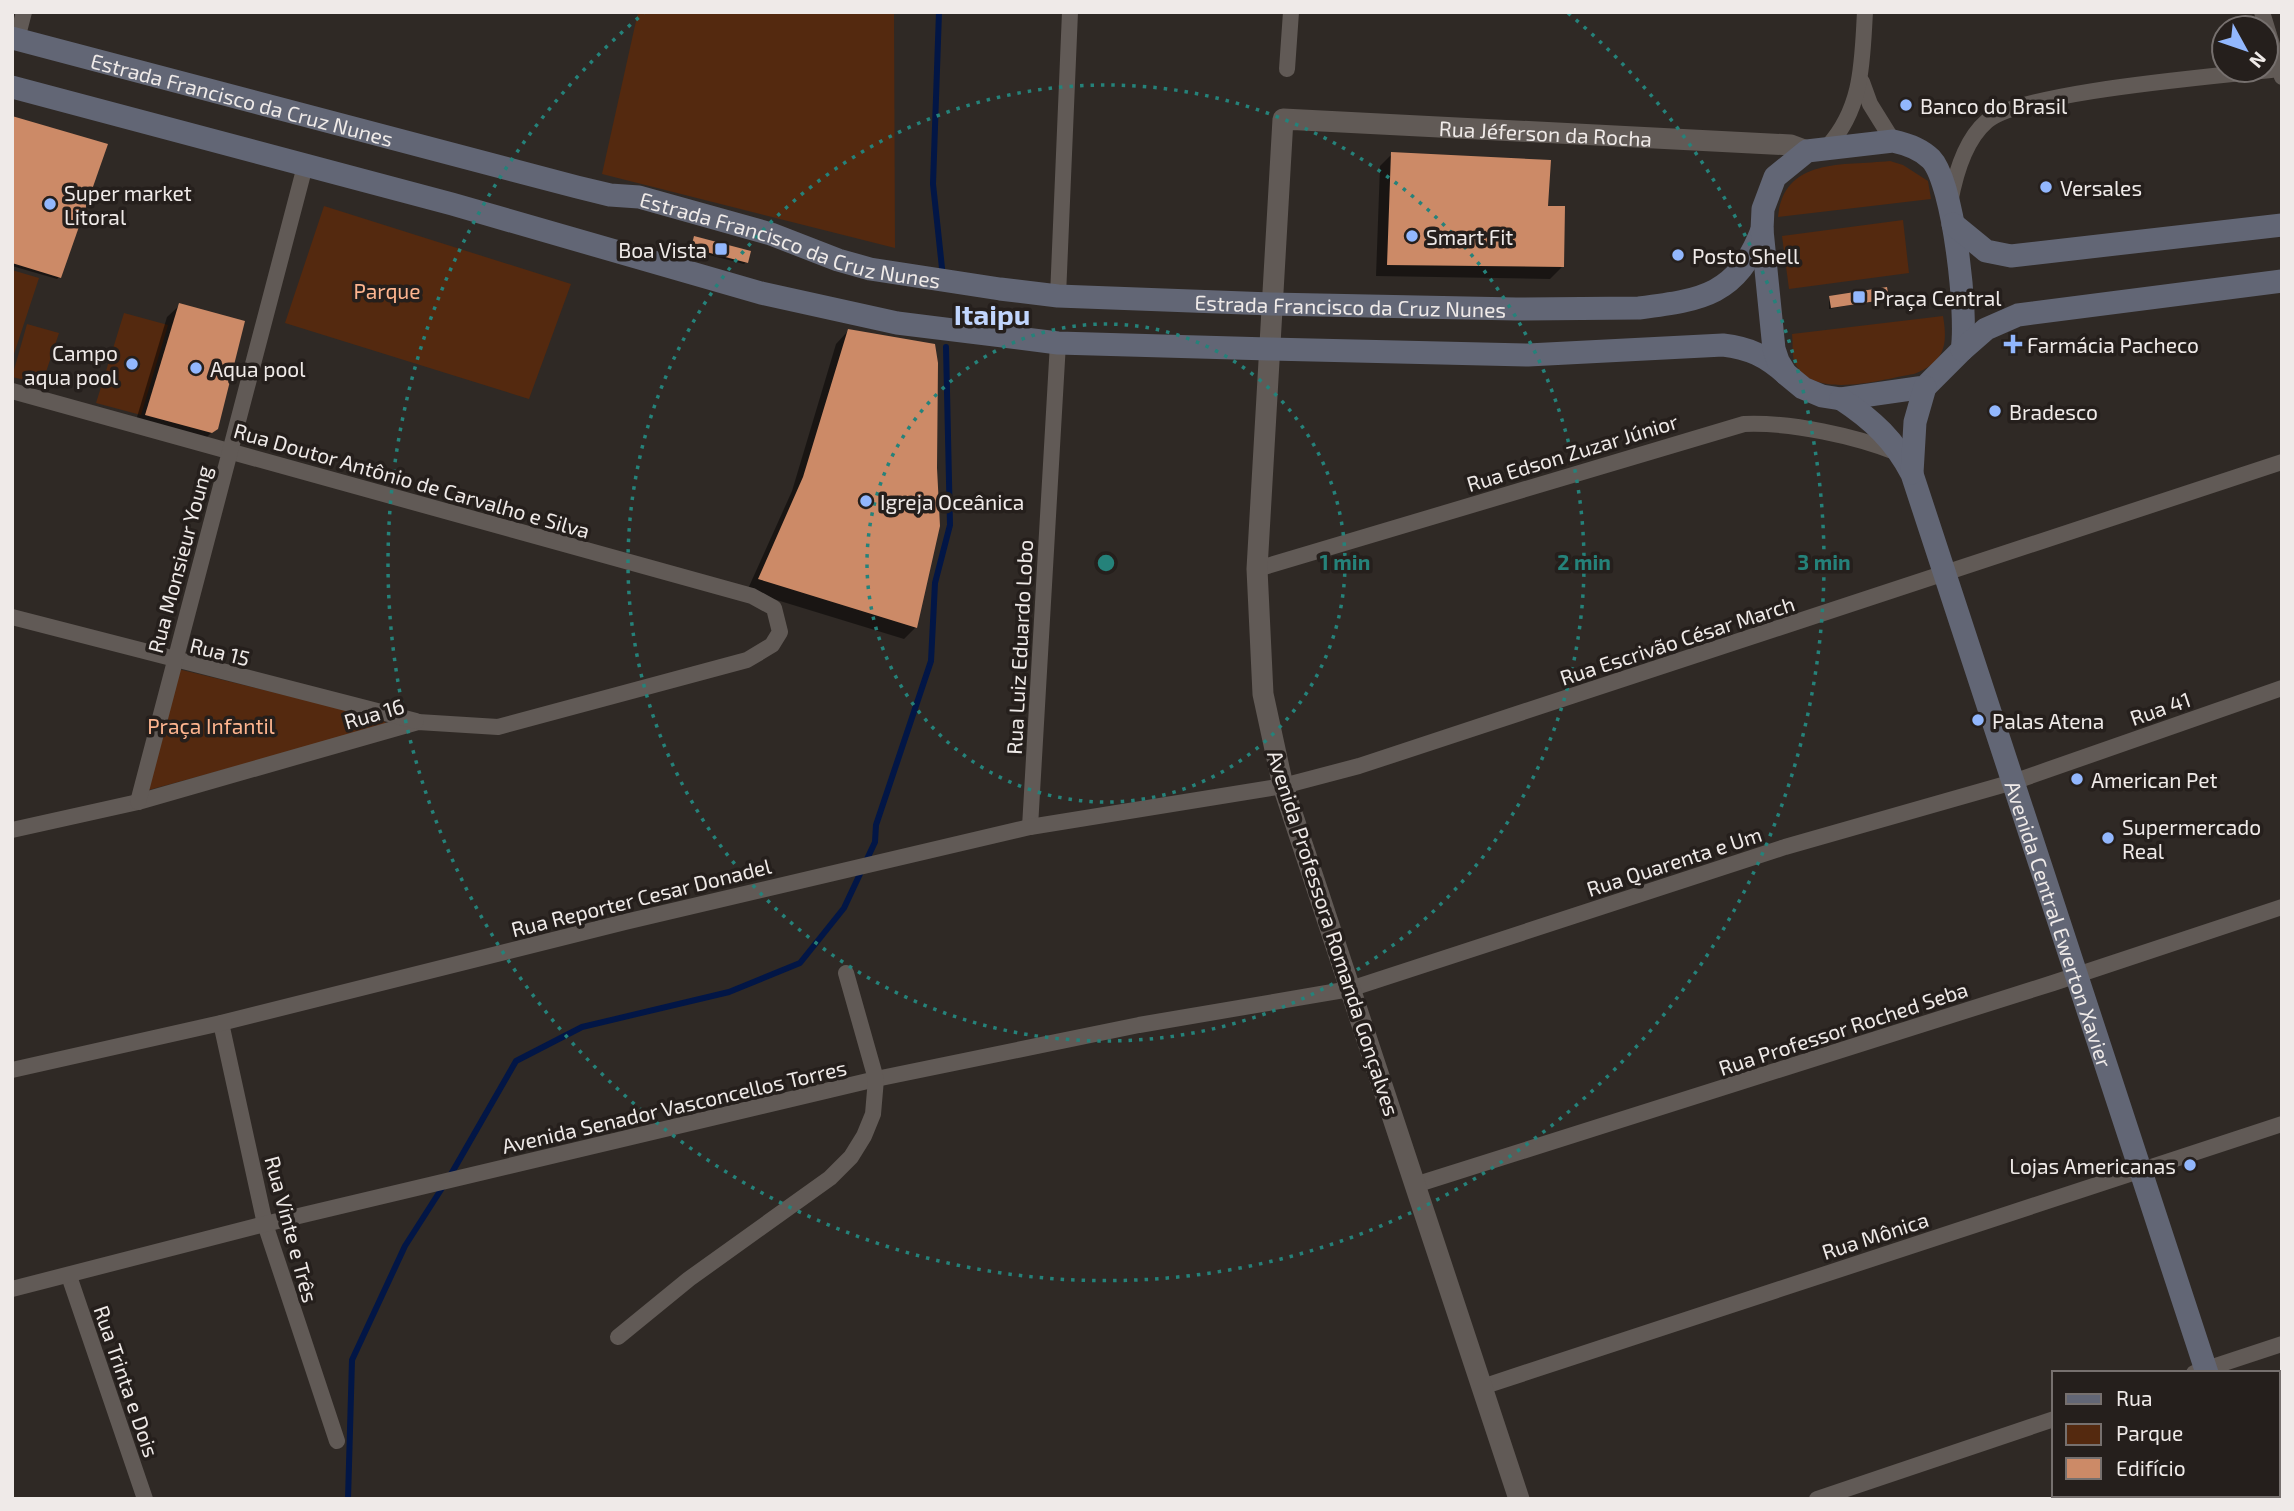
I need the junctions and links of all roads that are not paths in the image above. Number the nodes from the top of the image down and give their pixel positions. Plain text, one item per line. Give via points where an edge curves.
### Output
1 (24, 12) edge
2 (1070, 12) edge
3 (1291, 12) edge
4 (1865, 12) edge
5 (2262, 12) edge
6 (15, 38) edge
7 (1287, 69) dead end
8 (2281, 73) edge
9 (1861, 82) junction
10 (12, 87) edge
11 (1893, 141) junction
12 (1817, 149) junction
13 (306, 166) junction
14 (1952, 214) junction
15 (2282, 225) edge
16 (1762, 230) junction
17 (2282, 281) edge
18 (1058, 296) junction
19 (1272, 304) junction
20 (1058, 343) junction
21 (1269, 349) junction
22 (1962, 350) junction
23 (1786, 374) junction
24 (1926, 387) junction
25 (12, 391) edge
26 (1841, 399) junction
27 (230, 452) junction
28 (2282, 463) edge
29 (1907, 464) junction
30 (1257, 569) junction
31 (1945, 575) junction
32 (12, 617) edge
33 (779, 632) joint
34 (173, 661) junction
35 (2282, 688) edge
36 (418, 722) junction
37 (2013, 782) junction
38 (1283, 786) junction
39 (138, 802) junction
40 (1030, 827) junction
41 (12, 830) edge
42 (2282, 907) edge
43 (846, 973) dead end
44 (2077, 975) junction
45 (1350, 989) junction
46 (221, 1023) junction
47 (12, 1070) edge
48 (876, 1079) junction
49 (2282, 1124) edge
50 (2140, 1170) junction
51 (1415, 1185) junction
52 (265, 1224) junction
53 (69, 1276) junction
54 (12, 1289) edge
55 (618, 1337) dead end
56 (2282, 1344) edge
57 (2202, 1371) edge
58 (1482, 1387) junction
59 (2052, 1420) edge
60 (337, 1441) dead end
61 (145, 1499) edge
62 (1519, 1499) edge
63 (1817, 1499) edge

1 - 6 street
2 - 18 street
3 - 7 street
4 - 9 street
5 - 8 street
6 - 18 main road, Estrada Francisco da Cruz Nunes via 577,187 639,197 771,234 870,269
8 - 14 street via 2078,95 2014,107 1987,121 1970,141 1954,183
9 - 11 street
9 - 12 street via 1845,122
10 - 13 main road
11 - 12 main road
11 - 14 main road via 1932,159 1944,178
12 - 16 main road via 1775,177 1763,209
12 - 19 street, Rua Jéferson da Rocha via 1283,119
13 - 20 main road via 850,315
13 - 27 street, Rua Monsieur Young
14 - 15 main road via 1986,251 2011,256
14 - 22 main road
16 - 19 main road, Estrada Francisco da Cruz Nunes via 1741,271 1721,289 1684,302 1516,309
16 - 23 main road via 1774,349
17 - 22 main road via 2018,315 1986,329
18 - 19 main road, Estrada Francisco da Cruz Nunes
19 - 21 street, Avenida Professora Romanda Gonçalves
20 - 21 main road
20 - 40 street, Rua Luiz Eduardo Lobo
21 - 23 main road via 1528,355 1723,345 1762,355
21 - 30 street, Avenida Professora Romanda Gonçalves
22 - 24 main road
23 - 26 main road via 1803,388
24 - 26 main road
24 - 29 main road, Avenida Central Ewerton Xavier
25 - 27 street, Rua Doutor Antônio de Carvalho e Silva
26 - 29 main road, Avenida Central Ewerton Xavier via 1883,430
27 - 33 street, Rua Doutor Antônio de Carvalho e Silva via 752,596 774,608
27 - 34 street, Rua Monsieur Young
28 - 31 street, Rua Escrivão César March
29 - 30 street, Rua Edson Zuzar Júnior via 1849,438 1744,424
29 - 31 main road, Avenida Central Ewerton Xavier
30 - 38 street, Avenida Professora Romanda Gonçalves via 1263,694
31 - 37 main road, Avenida Central Ewerton Xavier
31 - 38 street, Rua Escrivão César March via 1359,766
32 - 34 street, Rua 15
33 - 36 street, Rua 16 via 772,645 747,660 498,727
34 - 36 street, Rua 15
34 - 39 street, Rua Monsieur Young
35 - 37 street, Rua 41
36 - 39 street, Rua 16
37 - 44 main road, Avenida Central Ewerton Xavier
37 - 45 street, Rua Quarenta e Um via 1785,847
38 - 40 street, Rua Reporter Cesar Donadel
38 - 45 street, Avenida Professora Romanda Gonçalves
39 - 41 street, Rua 16
40 - 46 street, Rua Reporter Cesar Donadel
42 - 44 street, Rua Professor Roched Seba
43 - 48 street
44 - 50 main road, Avenida Central Ewerton Xavier
44 - 51 street, Rua Professor Roched Seba
45 - 48 street, Avenida Senador Vasconcellos Torres via 1139,1025
45 - 51 street, Avenida Professora Romanda Gonçalves
46 - 47 street, Rua Reporter Cesar Donadel
46 - 52 street, Rua Vinte e Três
48 - 52 street, Avenida Senador Vasconcellos Torres
48 - 55 street via 873,1114 851,1157 830,1178 689,1279
49 - 50 street, Rua Mônica
50 - 57 main road, Avenida Central Ewerton Xavier
50 - 58 street, Rua Mônica
51 - 58 street, Avenida Professora Romanda Gonçalves
52 - 53 street, Avenida Senador Vasconcellos Torres
52 - 60 street, Rua Vinte e Três
53 - 54 street, Avenida Senador Vasconcellos Torres
53 - 61 street, Rua Trinta e Dois
56 - 57 street
58 - 62 street, Avenida Professora Romanda Gonçalves
59 - 63 street

